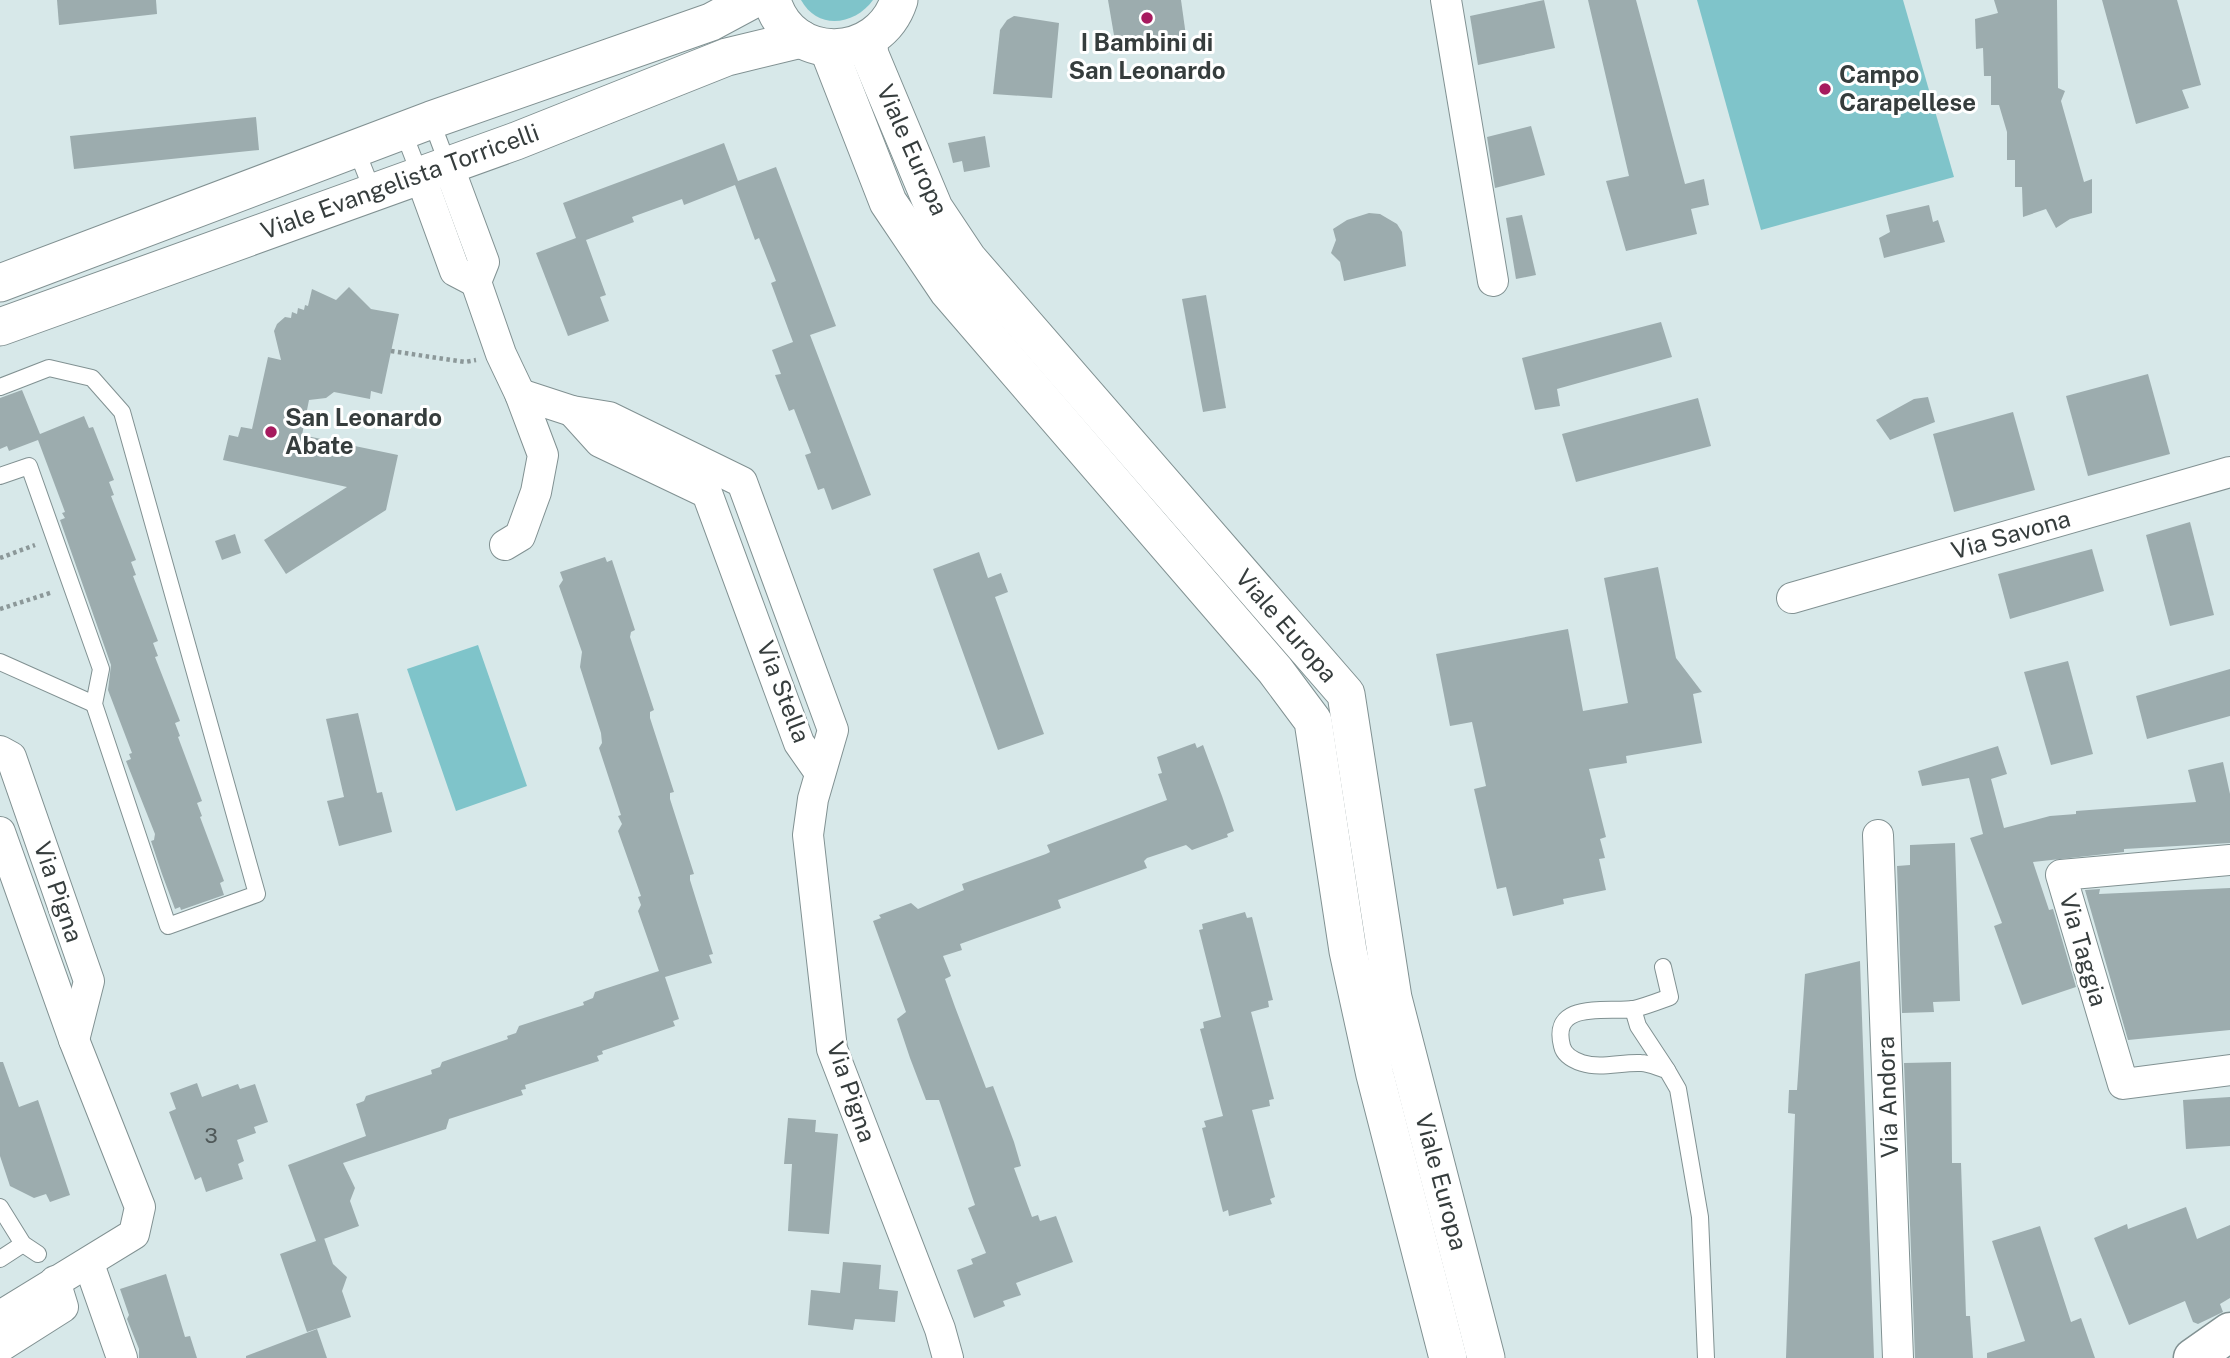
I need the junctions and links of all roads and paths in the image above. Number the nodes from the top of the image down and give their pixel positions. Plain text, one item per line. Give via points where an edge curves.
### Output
1 (752, 0) edge
2 (772, 0) edge
3 (1446, 0) edge
4 (899, 1) edge
5 (868, 40) junction
6 (814, 43) junction
7 (417, 126) junction
8 (356, 149) junction
9 (434, 170) junction
10 (373, 192) junction
11 (1493, 281) dead end
12 (0, 283) edge
13 (0, 327) edge
14 (391, 351) dead end
15 (501, 354) junction
16 (0, 387) edge
17 (520, 394) junction
18 (2230, 472) edge
19 (0, 477) edge
20 (1146, 493) junction
21 (55, 538) junction
22 (505, 545) dead end
23 (0, 558) edge
24 (72, 586) junction
25 (1792, 598) dead end
26 (0, 609) edge
27 (0, 662) edge
28 (94, 704) junction
29 (0, 751) edge
30 (820, 772) joint
31 (0, 832) edge
32 (1878, 835) dead end
33 (28, 858) junction
34 (2230, 860) edge
35 (1663, 967) dead end
36 (1633, 1009) junction
37 (1667, 1070) junction
38 (2230, 1070) edge
39 (0, 1207) edge
40 (23, 1244) junction
41 (38, 1254) dead end
42 (0, 1259) edge
43 (89, 1264) junction
44 (55, 1281) junction
45 (0, 1315) edge
46 (2230, 1332) edge
47 (0, 1347) edge
48 (122, 1358) edge
49 (948, 1358) edge
50 (1448, 1358) edge
51 (1486, 1358) edge
52 (1706, 1358) edge
53 (1898, 1358) edge
54 (2193, 1358) edge

1 - 7 street, Viale Evangelista Torricelli via 711,22
2 - 6 street via 785,27
3 - 11 street
4 - 5 street via 892,17
5 - 6 street, Viale Evangelista Torricelli via 853,46
5 - 20 street, Viale Europa via 934,208
6 - 9 street, Viale Evangelista Torricelli via 727,57
6 - 20 street, Viale Europa via 896,213 948,291
7 - 8 street, Viale Evangelista Torricelli
7 - 9 lane
7 - 9 lane
8 - 10 lane
8 - 12 street, Viale Evangelista Torricelli
9 - 10 street, Viale Evangelista Torricelli
9 - 15 street via 455,271 476,282
10 - 13 street, Viale Evangelista Torricelli
14 - 15 path via 465,362
15 - 17 street
16 - 28 lane via 49,368 92,378 122,412 257,894 168,926
17 - 22 street via 543,455 520,536
17 - 30 street, Via Stella via 609,417 742,482 753,562 833,730
18 - 25 street, Via Savona
19 - 21 lane via 29,466
20 - 50 street, Viale Europa via 1313,721 1348,951
20 - 51 street, Viale Europa via 1346,694 1393,998
21 - 23 path
21 - 24 lane
24 - 26 path
24 - 28 lane via 101,669
27 - 28 lane
29 - 33 street, Via Pigna via 10,757
30 - 49 street, Via Pigna via 808,835 832,1049
31 - 33 street, Via Pigna
32 - 53 street, Via Andora
33 - 43 street, Via Pigna via 89,981 74,1041 140,1207 134,1234
34 - 38 street, Via Taggia via 2061,876 2123,1084
35 - 36 lane via 1671,997
36 - 37 lane via 1638,1026
36 - 37 lane via 1572,1014 1561,1033 1562,1048 1580,1063 1643,1062
37 - 52 lane via 1678,1089 1700,1217
39 - 40 lane
40 - 41 lane
40 - 42 lane
43 - 44 street, Via Pigna
43 - 48 street
44 - 45 street, Via Pigna
44 - 47 street via 63,1307
46 - 54 main road

